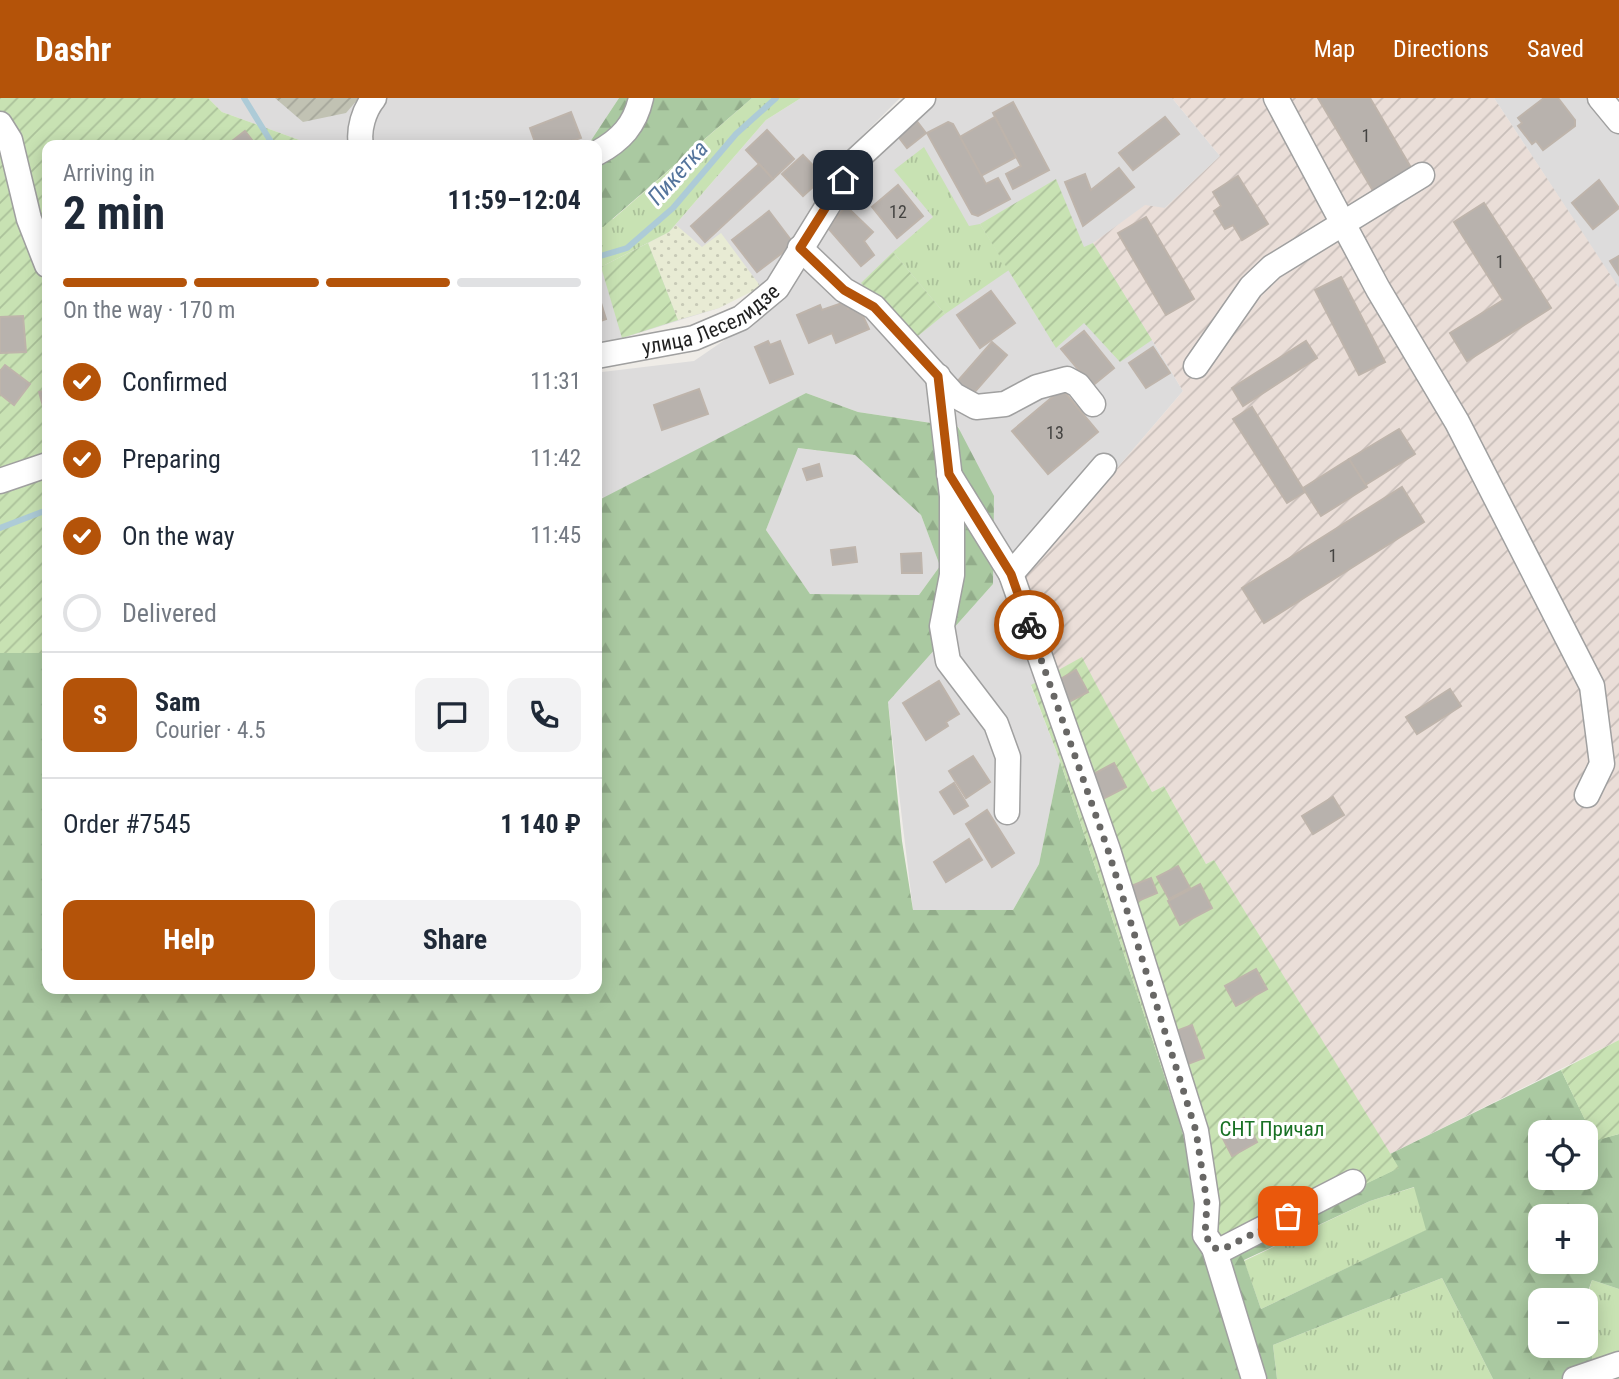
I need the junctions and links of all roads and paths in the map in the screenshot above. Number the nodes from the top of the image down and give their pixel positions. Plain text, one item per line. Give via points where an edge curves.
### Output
1 (374, 98) edge
2 (641, 98) edge
3 (923, 98) edge
4 (1276, 98) edge
5 (1600, 98) edge
6 (1619, 121) edge
7 (0, 124) edge
8 (360, 140) edge
9 (602, 150) edge
10 (1422, 175) dead end
11 (1343, 222) junction
12 (800, 248) junction
13 (42, 252) edge
14 (602, 355) edge
15 (1196, 366) dead end
16 (938, 376) junction
17 (1093, 404) dead end
18 (1104, 466) dead end
19 (42, 467) edge
20 (949, 474) junction
21 (0, 481) edge
22 (1011, 574) junction
23 (1587, 795) dead end
24 (1007, 812) dead end
25 (1353, 1182) dead end
26 (1214, 1248) junction
27 (1619, 1364) edge
28 (1254, 1379) edge
29 (1575, 1379) edge

1 - 8 street
2 - 9 street via 630,127
3 - 12 street, улица Леселидзе via 856,160
4 - 11 street
5 - 6 street
7 - 13 street via 10,140
10 - 11 street
11 - 15 street via 1290,254 1251,287
11 - 23 street via 1457,422 1592,686 1602,764
12 - 14 street, улица Леселидзе via 777,288 741,317 694,338
12 - 16 street via 844,290 874,307
16 - 17 street via 954,395 976,407 1005,404 1037,387 1067,379
16 - 20 street
18 - 22 street
19 - 21 street
20 - 22 street
20 - 24 street via 952,575 942,626 948,661 996,724 1008,757
22 - 26 street via 1108,850 1196,1131 1207,1203 1205,1235
25 - 26 street via 1223,1249
26 - 28 street
27 - 29 street

